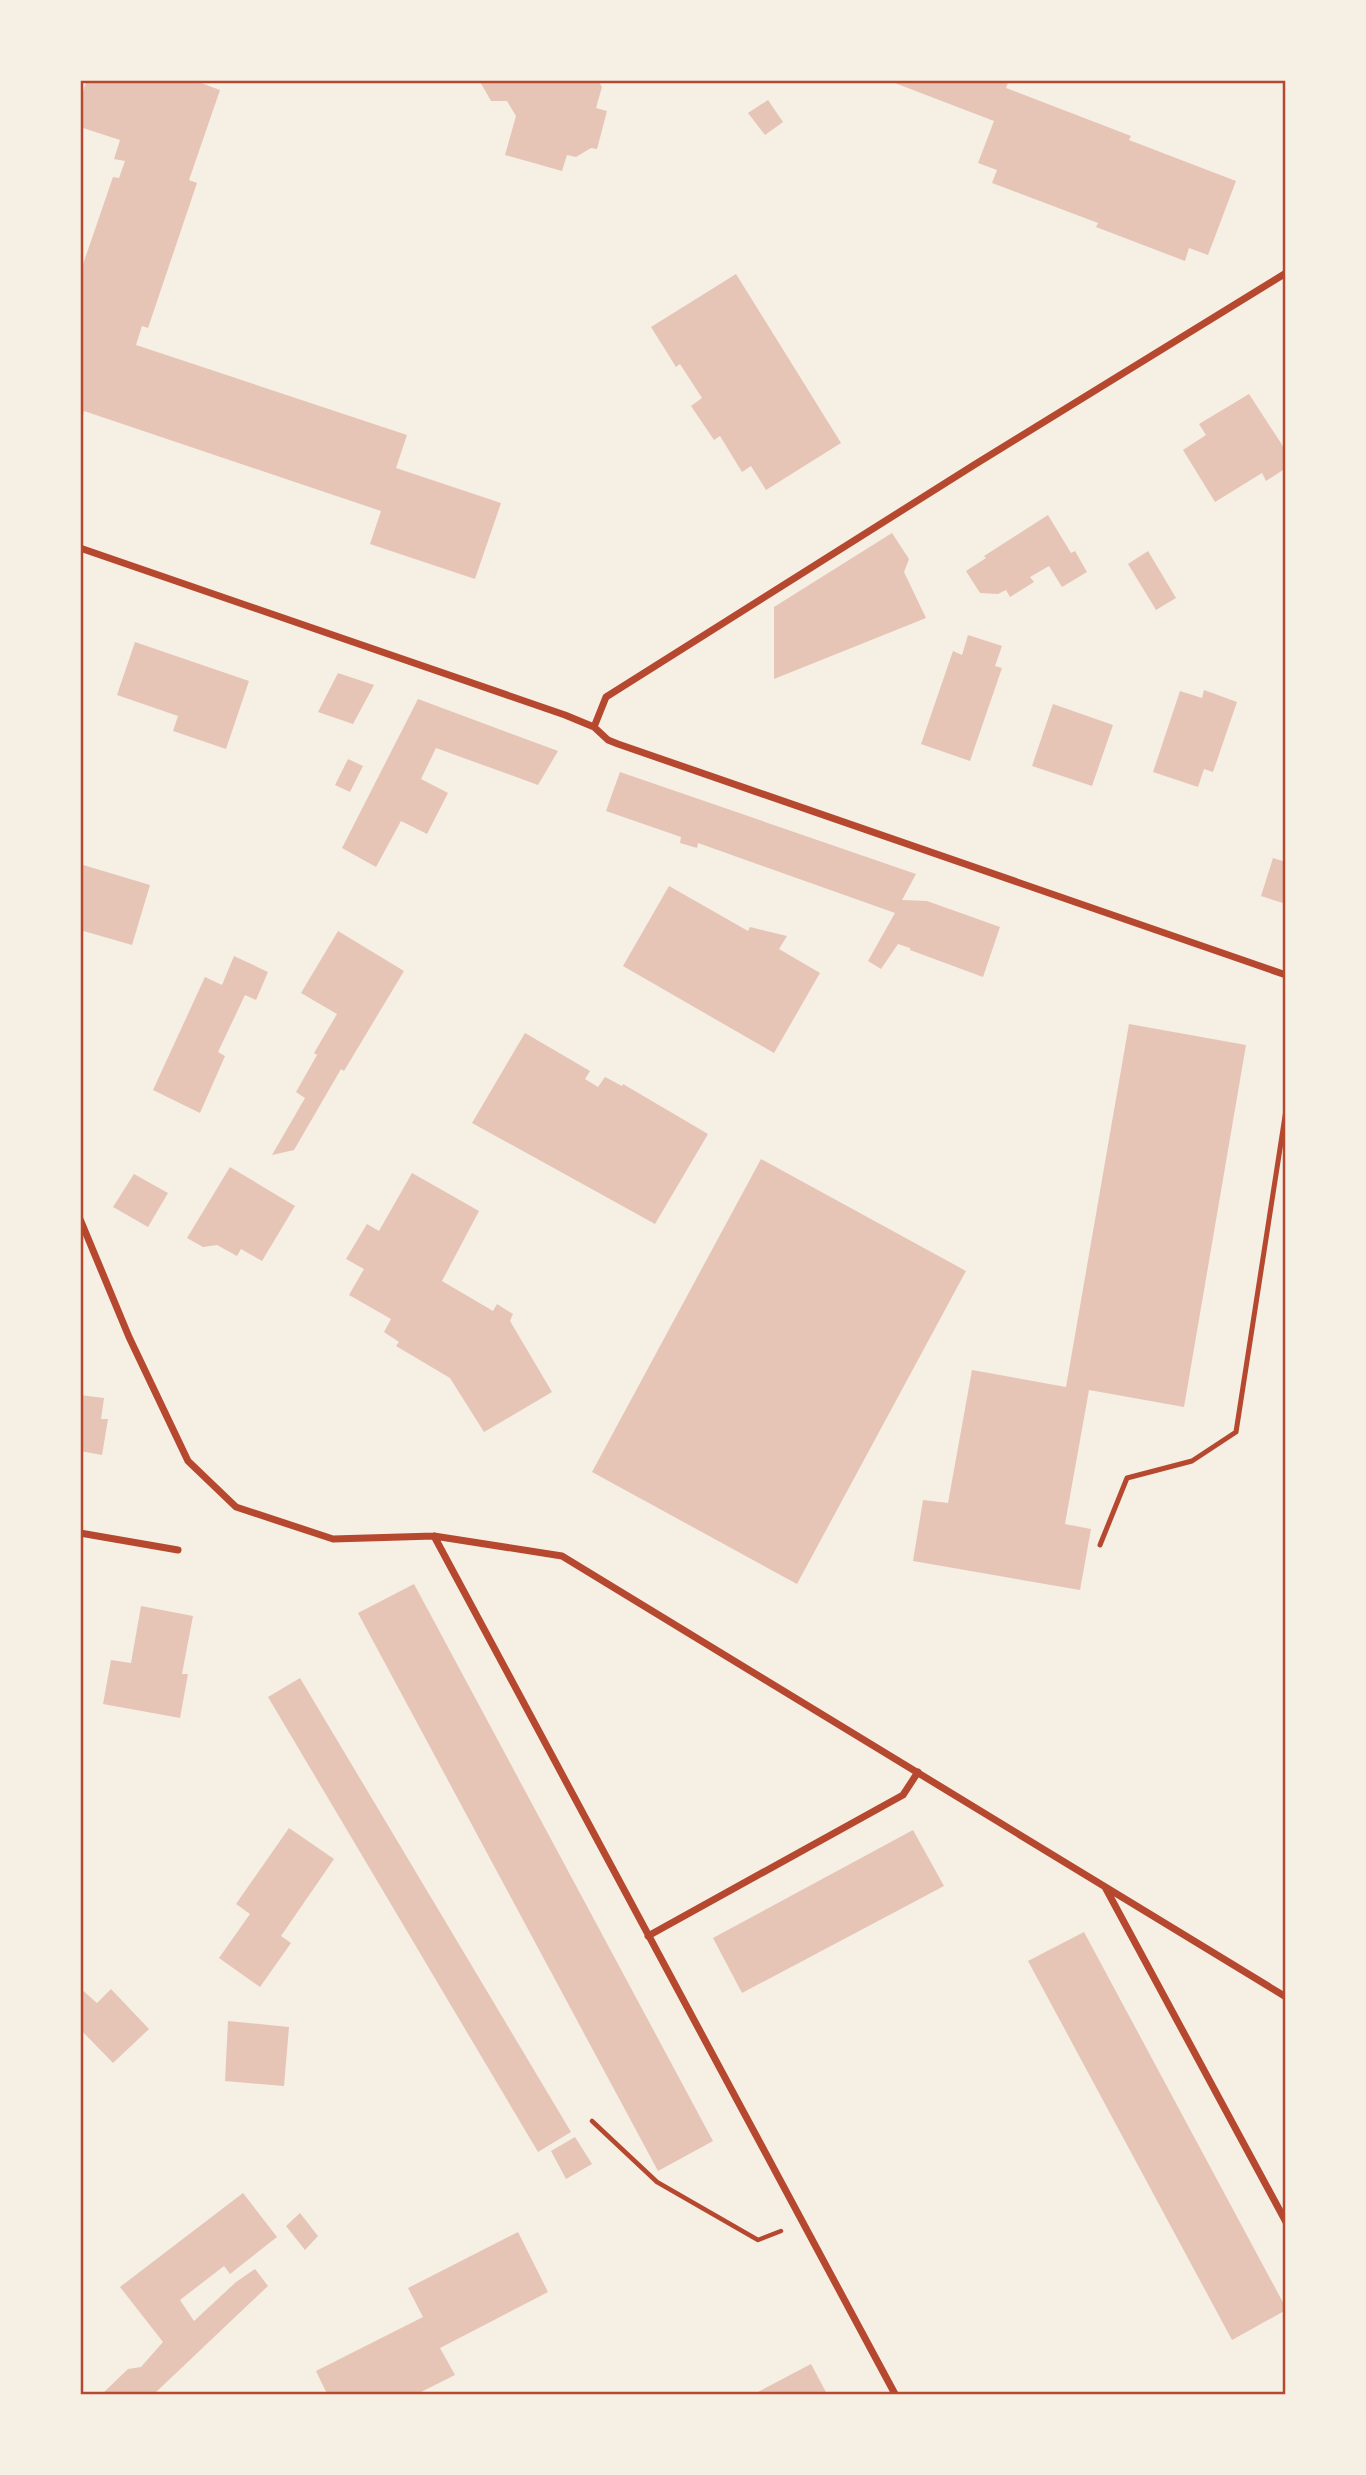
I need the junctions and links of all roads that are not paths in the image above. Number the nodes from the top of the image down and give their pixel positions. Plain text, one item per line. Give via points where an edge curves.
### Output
1 (1286, 273) edge
2 (80, 548) edge
3 (594, 727) junction
4 (1286, 975) edge
5 (1286, 1110) edge
6 (80, 1219) edge
7 (80, 1534) edge
8 (434, 1536) junction
9 (1100, 1545) dead end
10 (178, 1550) dead end
11 (918, 1772) junction
12 (1104, 1885) junction
13 (648, 1936) junction
14 (1286, 1997) edge
15 (1286, 2222) edge
16 (895, 2395) edge

1 - 3 street via 606,697
2 - 3 street
3 - 4 street via 608,740
5 - 9 lane via 1236,1432 1192,1461 1127,1478
6 - 8 street via 188,1461 236,1507 333,1539
7 - 10 street
8 - 11 street via 562,1556
8 - 13 street
11 - 12 street
11 - 13 street via 902,1795
12 - 14 street
12 - 15 street
13 - 16 street

